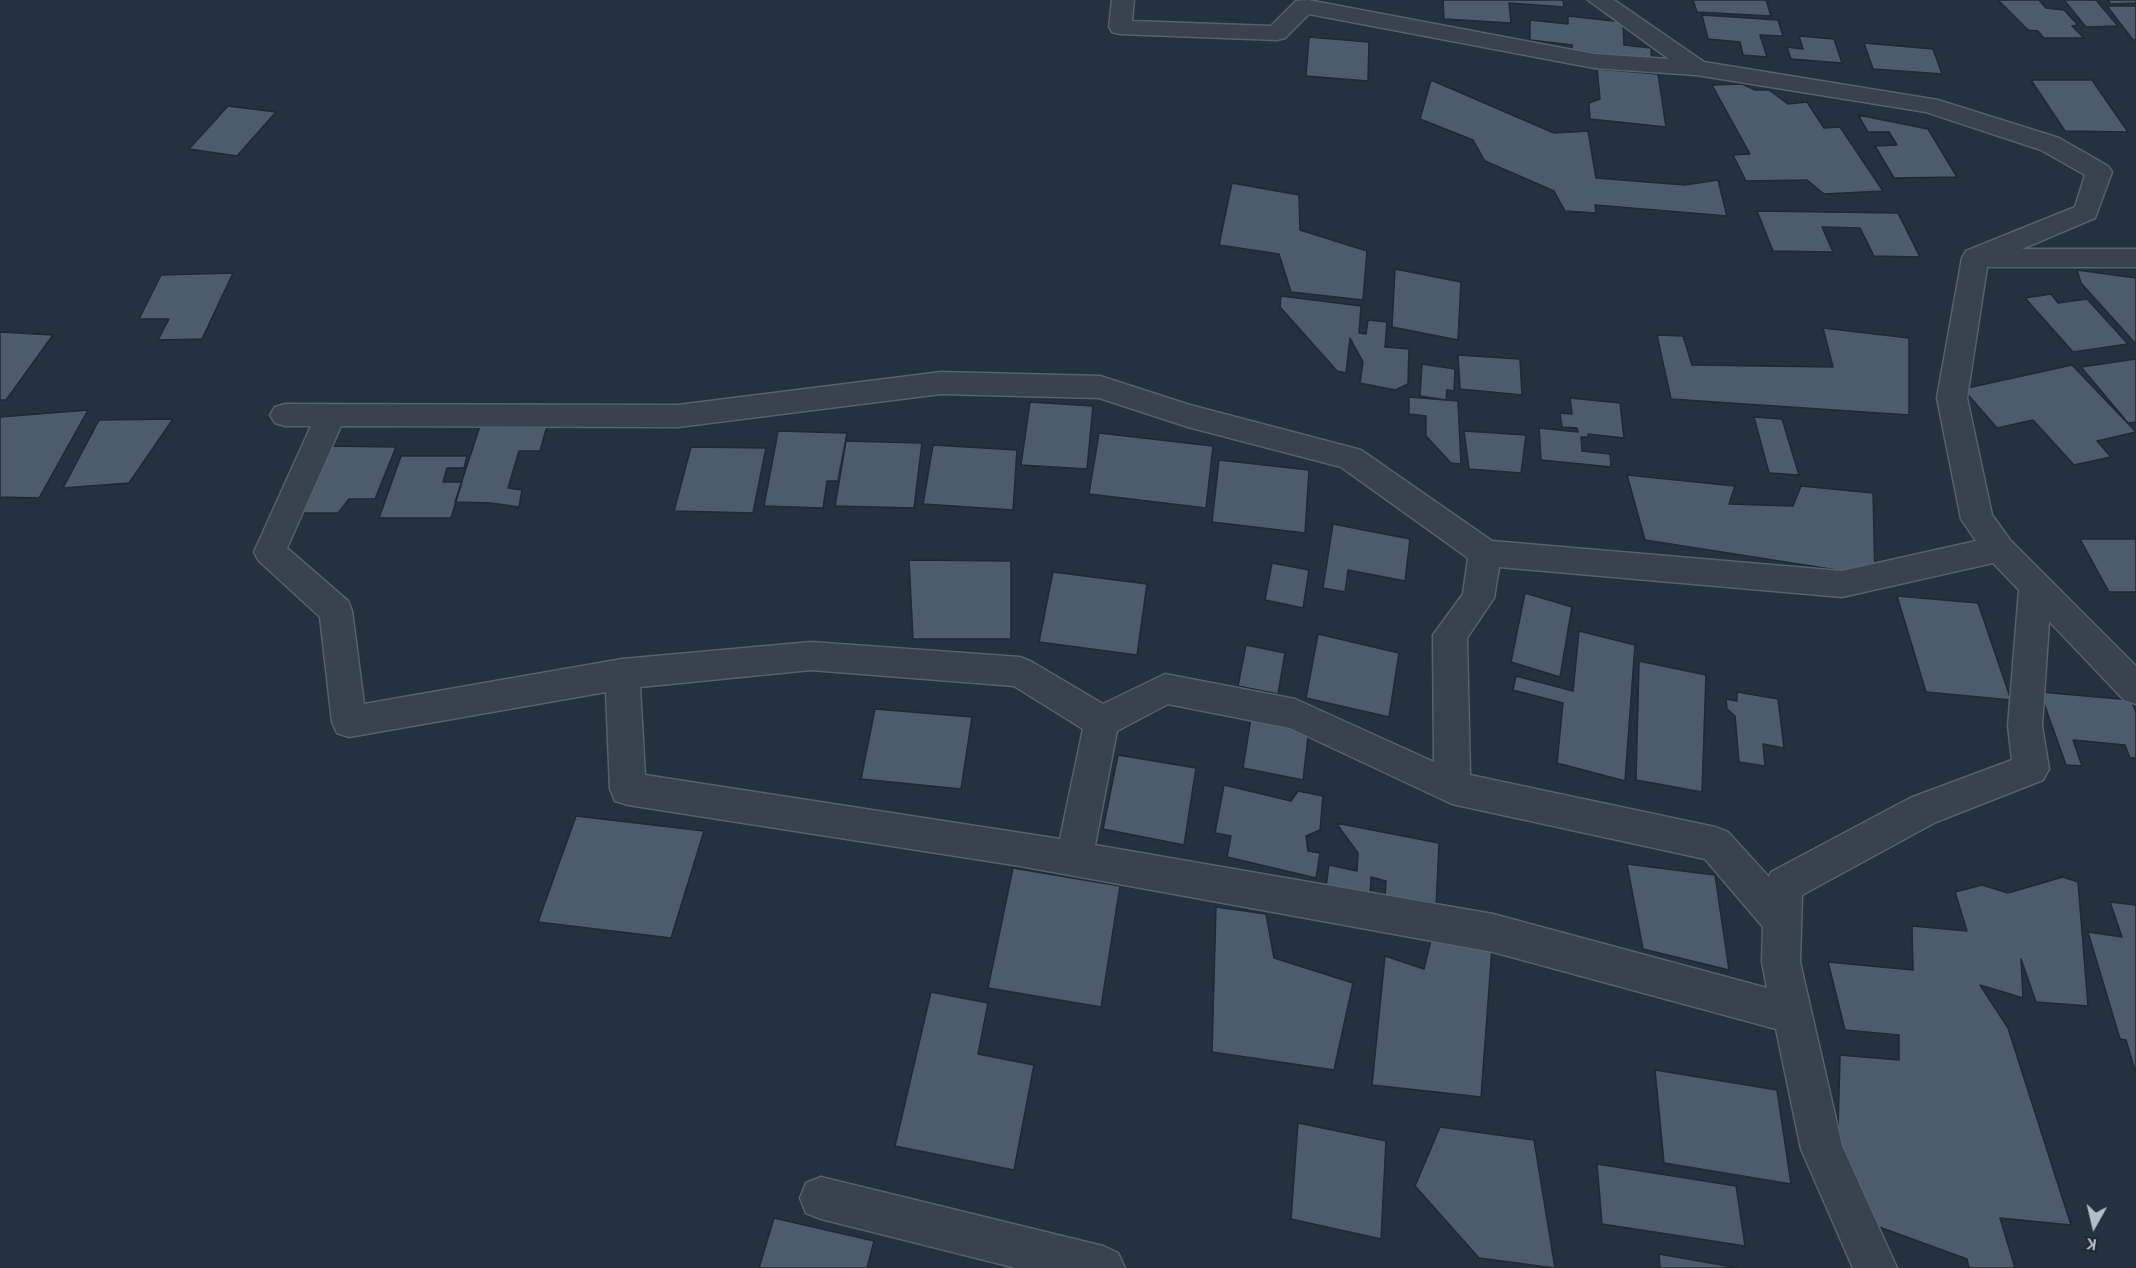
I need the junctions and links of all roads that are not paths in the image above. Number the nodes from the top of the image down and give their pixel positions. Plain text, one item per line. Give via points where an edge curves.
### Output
1 (1123, 0) edge
2 (1599, 0) edge
3 (1698, 68) junction
4 (1975, 258) junction
5 (2136, 258) edge
6 (285, 415) dead end
7 (331, 415) junction
8 (1999, 549) junction
9 (1485, 553) junction
10 (2035, 585) junction
11 (621, 674) junction
12 (2136, 689) edge
13 (1102, 722) junction
14 (1452, 788) junction
15 (1074, 859) junction
16 (1783, 921) junction
17 (1792, 1014) junction
18 (821, 1198) dead end
19 (1103, 1268) edge
20 (1875, 1268) edge

1 - 3 street via 1120,27 1277,33 1304,6 1594,61
2 - 3 street
3 - 4 street via 1929,105 2050,144 2099,172 2086,212
4 - 5 street
4 - 8 street via 1952,398 1977,519
6 - 7 street
7 - 9 street via 678,416 941,383 1100,387 1188,416 1350,458
7 - 11 street via 270,552 336,611 349,722
8 - 9 street via 1842,584
8 - 10 street
9 - 14 street via 1478,598 1450,635
10 - 12 street
10 - 16 street via 2025,726 2031,769 1923,810 1784,885
11 - 13 street via 811,656 1020,672
11 - 15 street via 628,789
13 - 14 street via 1165,689 1295,714
13 - 15 street
14 - 16 street via 1715,844
15 - 17 street via 1492,933
16 - 17 street via 1781,962
17 - 20 street via 1822,1149
18 - 19 street

